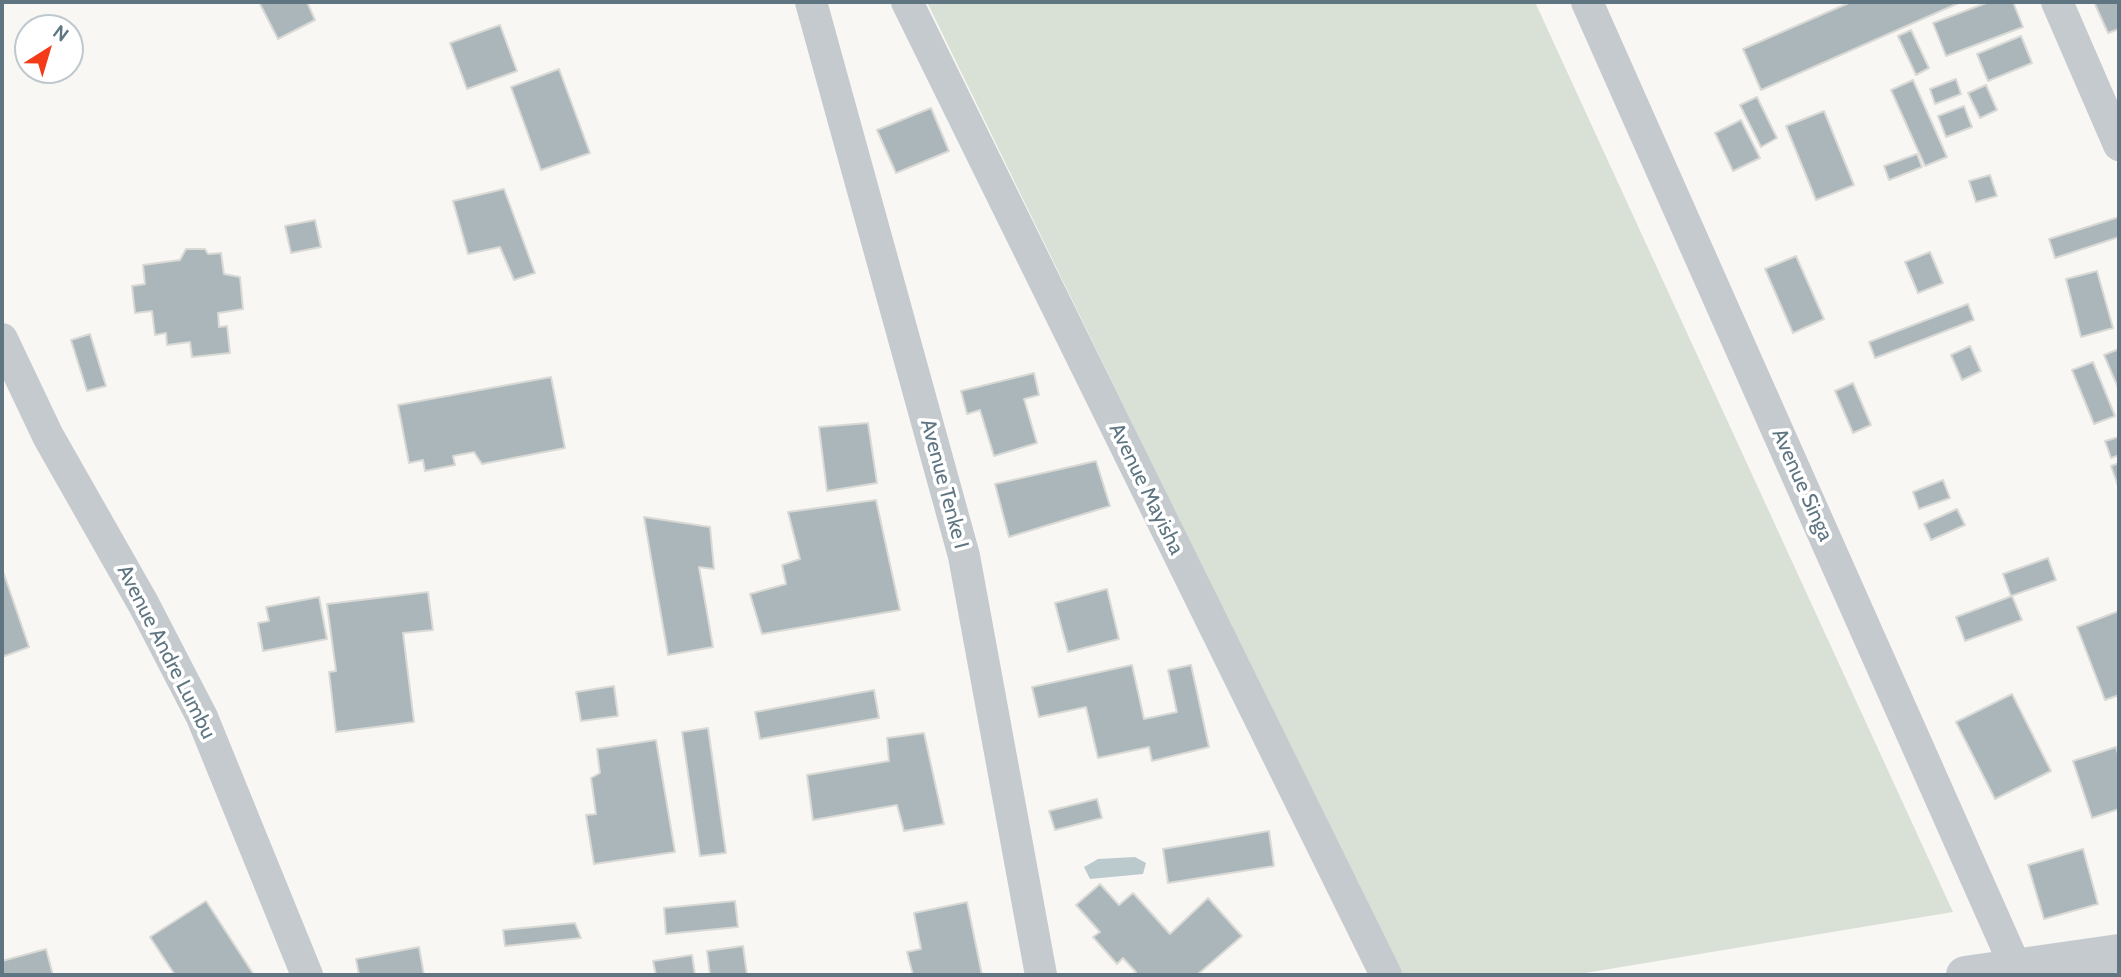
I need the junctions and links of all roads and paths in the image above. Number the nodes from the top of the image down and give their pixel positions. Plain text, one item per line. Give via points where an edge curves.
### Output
1 (811, 2) edge
2 (907, 2) edge
3 (1587, 2) edge
4 (2057, 2) edge
5 (2119, 145) edge
6 (2, 339) edge
7 (2119, 953) edge
8 (1993, 972) edge
9 (307, 975) edge
10 (1041, 975) edge
11 (1386, 975) edge

1 - 10 street, Avenue Tenke I via 964,556
2 - 11 street, Avenue Mayisha
3 - 8 street, Avenue Singa
4 - 5 street
6 - 9 street, Avenue Andre Lumbu via 48,436 202,717
7 - 8 street

